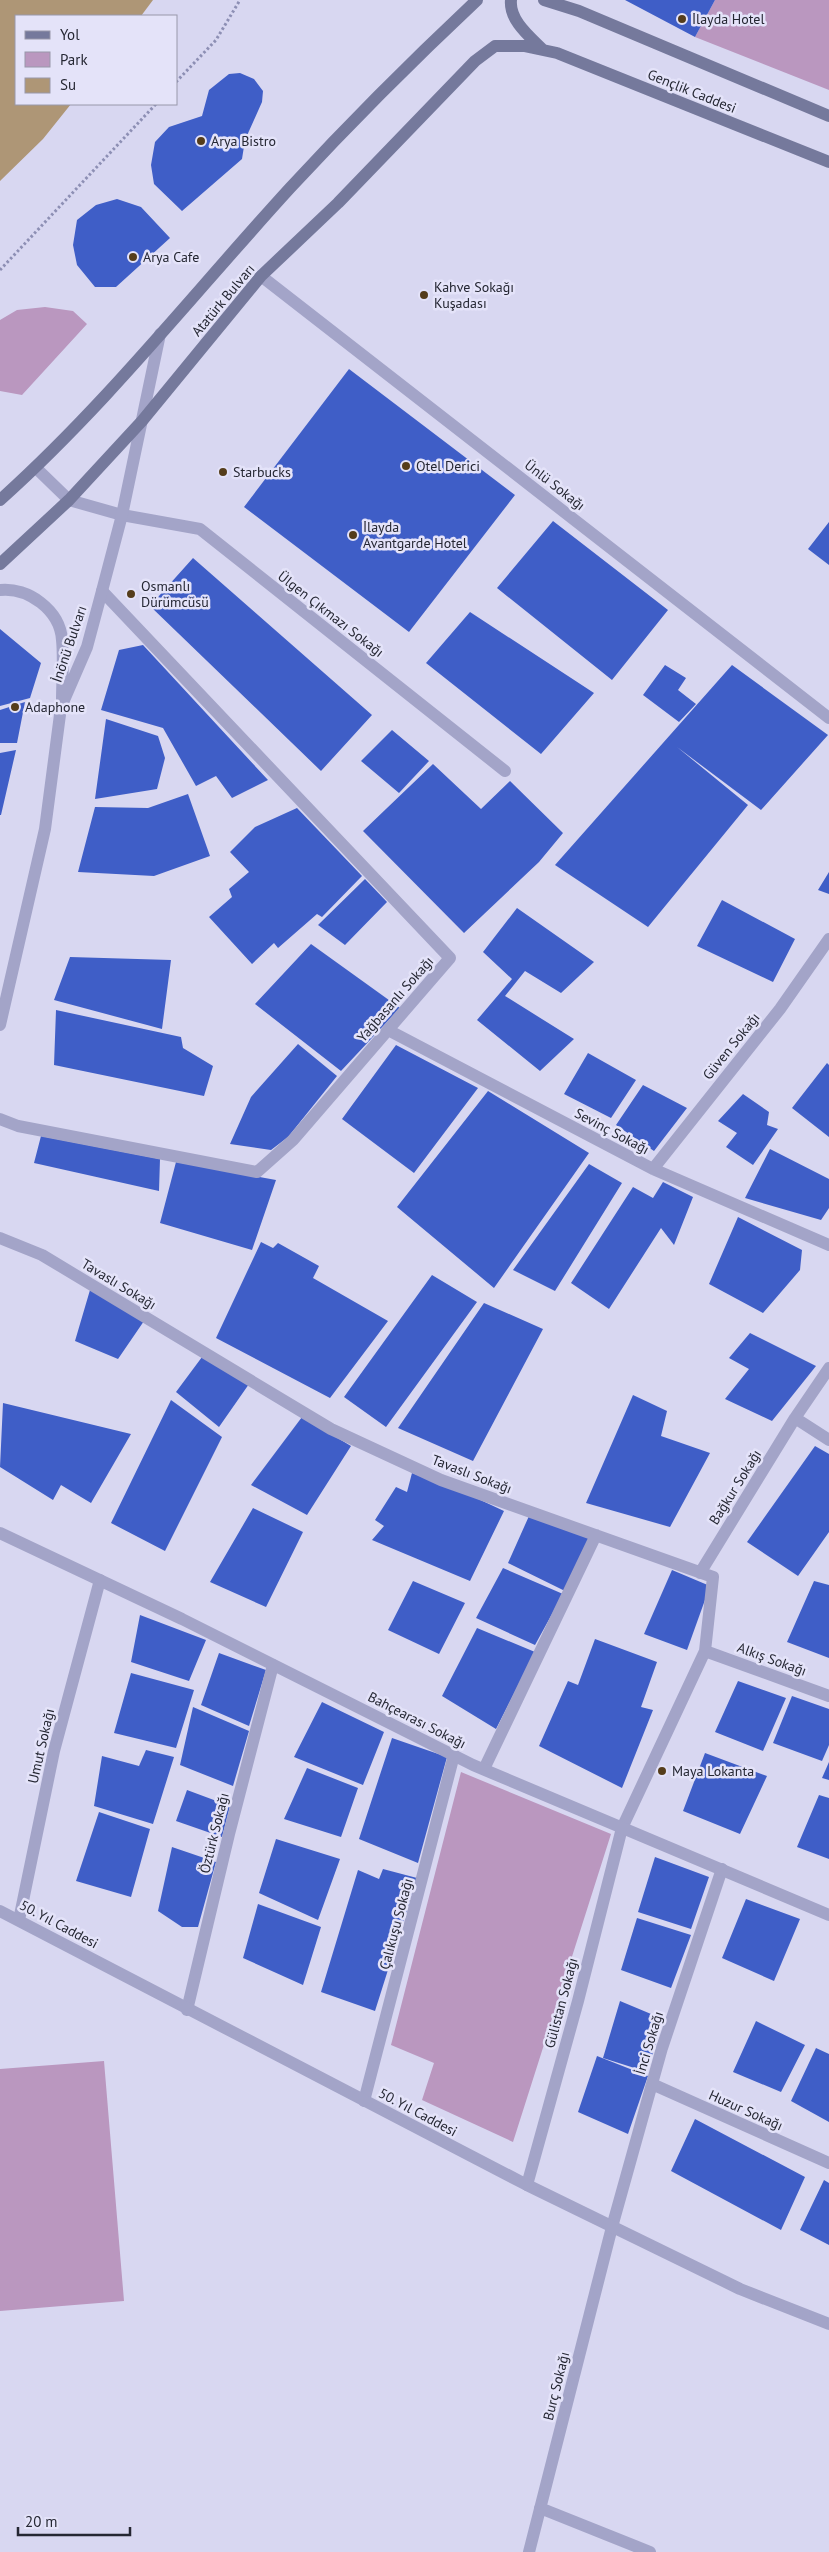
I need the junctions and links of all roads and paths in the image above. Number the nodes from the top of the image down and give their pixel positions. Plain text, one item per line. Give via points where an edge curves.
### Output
1 (240, 0) edge
2 (476, 0) edge
3 (511, 0) edge
4 (545, 0) edge
5 (543, 50) junction
6 (475, 61) joint
7 (178, 80) edge
8 (155, 105) edge
9 (829, 116) edge
10 (829, 162) edge
11 (0, 270) edge
12 (261, 276) junction
13 (160, 334) junction
14 (142, 421) junction
15 (36, 468) junction
16 (0, 500) edge
17 (69, 500) junction
18 (122, 515) junction
19 (0, 564) edge
20 (0, 590) edge
21 (102, 591) junction
22 (62, 707) junction
23 (829, 718) edge
24 (505, 771) dead end
25 (829, 939) edge
26 (0, 1025) edge
27 (388, 1030) junction
28 (0, 1119) edge
29 (653, 1169) junction
30 (0, 1238) edge
31 (829, 1245) edge
32 (829, 1368) edge
33 (795, 1418) junction
34 (829, 1440) edge
35 (0, 1533) edge
36 (596, 1535) junction
37 (700, 1572) junction
38 (100, 1580) junction
39 (705, 1651) junction
40 (274, 1665) junction
41 (829, 1696) edge
42 (454, 1755) junction
43 (484, 1769) junction
44 (622, 1828) junction
45 (722, 1869) junction
46 (0, 1911) edge
47 (829, 1915) edge
48 (20, 1920) junction
49 (188, 2010) junction
50 (652, 2084) junction
51 (364, 2101) junction
52 (829, 2163) edge
53 (527, 2185) junction
54 (612, 2227) junction
55 (829, 2324) edge
56 (540, 2508) junction
57 (529, 2552) edge
58 (650, 2552) edge

1 - 7 path via 216,40
2 - 13 main road, Atatürk Bulvarı via 291,187
3 - 5 main road, Gençlik Caddesi via 515,18
4 - 9 main road
5 - 6 main road, Gençlik Caddesi via 495,46
5 - 10 main road, Gençlik Caddesi
6 - 12 main road, Atatürk Bulvarı via 338,204
8 - 11 path
12 - 14 main road, Atatürk Bulvarı
12 - 23 street, Ünlü Sokağı
13 - 14 street, İnönü Bulvarı
13 - 15 main road, Atatürk Bulvarı
14 - 17 main road, Atatürk Bulvarı
14 - 18 street, İnönü Bulvarı
15 - 16 main road, Atatürk Bulvarı
15 - 17 street
17 - 18 street, Ülgen Çıkmazı Sokağı
17 - 19 main road, Atatürk Bulvarı
18 - 21 street, İnönü Bulvarı
18 - 24 street, Ülgen Çıkmazı Sokağı via 200,529
20 - 22 street via 12,589 33,596 54,618 62,638
21 - 22 street, İnönü Bulvarı via 87,647
21 - 27 street, Yağbasanlı Sokağı via 450,958
22 - 26 street, İnönü Bulvarı via 45,829
25 - 29 street, Güven Sokağı via 780,1009
27 - 28 street, Yağbasanlı Sokağı via 293,1140 257,1172 18,1126
27 - 29 street, Sevinç Sokağı
29 - 31 street, Sevinç Sokağı
30 - 36 street, Tavaslı Sokağı via 42,1255 331,1429 440,1480
32 - 33 street, Bağkur Sokağı
33 - 34 street
33 - 37 street, Bağkur Sokağı
35 - 38 street, Bahçearası Sokağı
36 - 37 street, Tavaslı Sokağı
36 - 43 street
37 - 39 street via 713,1577
38 - 40 street, Bahçearası Sokağı
38 - 48 street, Umut Sokağı via 54,1752
39 - 41 street, Alkış Sokağı
39 - 44 street
40 - 42 street, Bahçearası Sokağı
40 - 49 street, Öztürk Sokağı via 229,1834
42 - 43 street, Bahçearası Sokağı
42 - 51 street, Çalıkuşu Sokağı
43 - 44 street, Bahçearası Sokağı
44 - 45 street, Bahçearası Sokağı
44 - 53 street, Gülistan Sokağı
45 - 47 street, Bahçearası Sokağı
45 - 50 street, İnci Sokağı
46 - 48 street, 50. Yıl Caddesi
48 - 49 street, 50. Yıl Caddesi
49 - 51 street, 50. Yıl Caddesi
50 - 52 street, Huzur Sokağı
50 - 54 street, İnci Sokağı
51 - 53 street, 50. Yıl Caddesi
53 - 54 street, 50. Yıl Caddesi
54 - 55 street, 50. Yıl Caddesi via 740,2289
54 - 56 street, Burç Sokağı
56 - 57 street, Burç Sokağı
56 - 58 street

